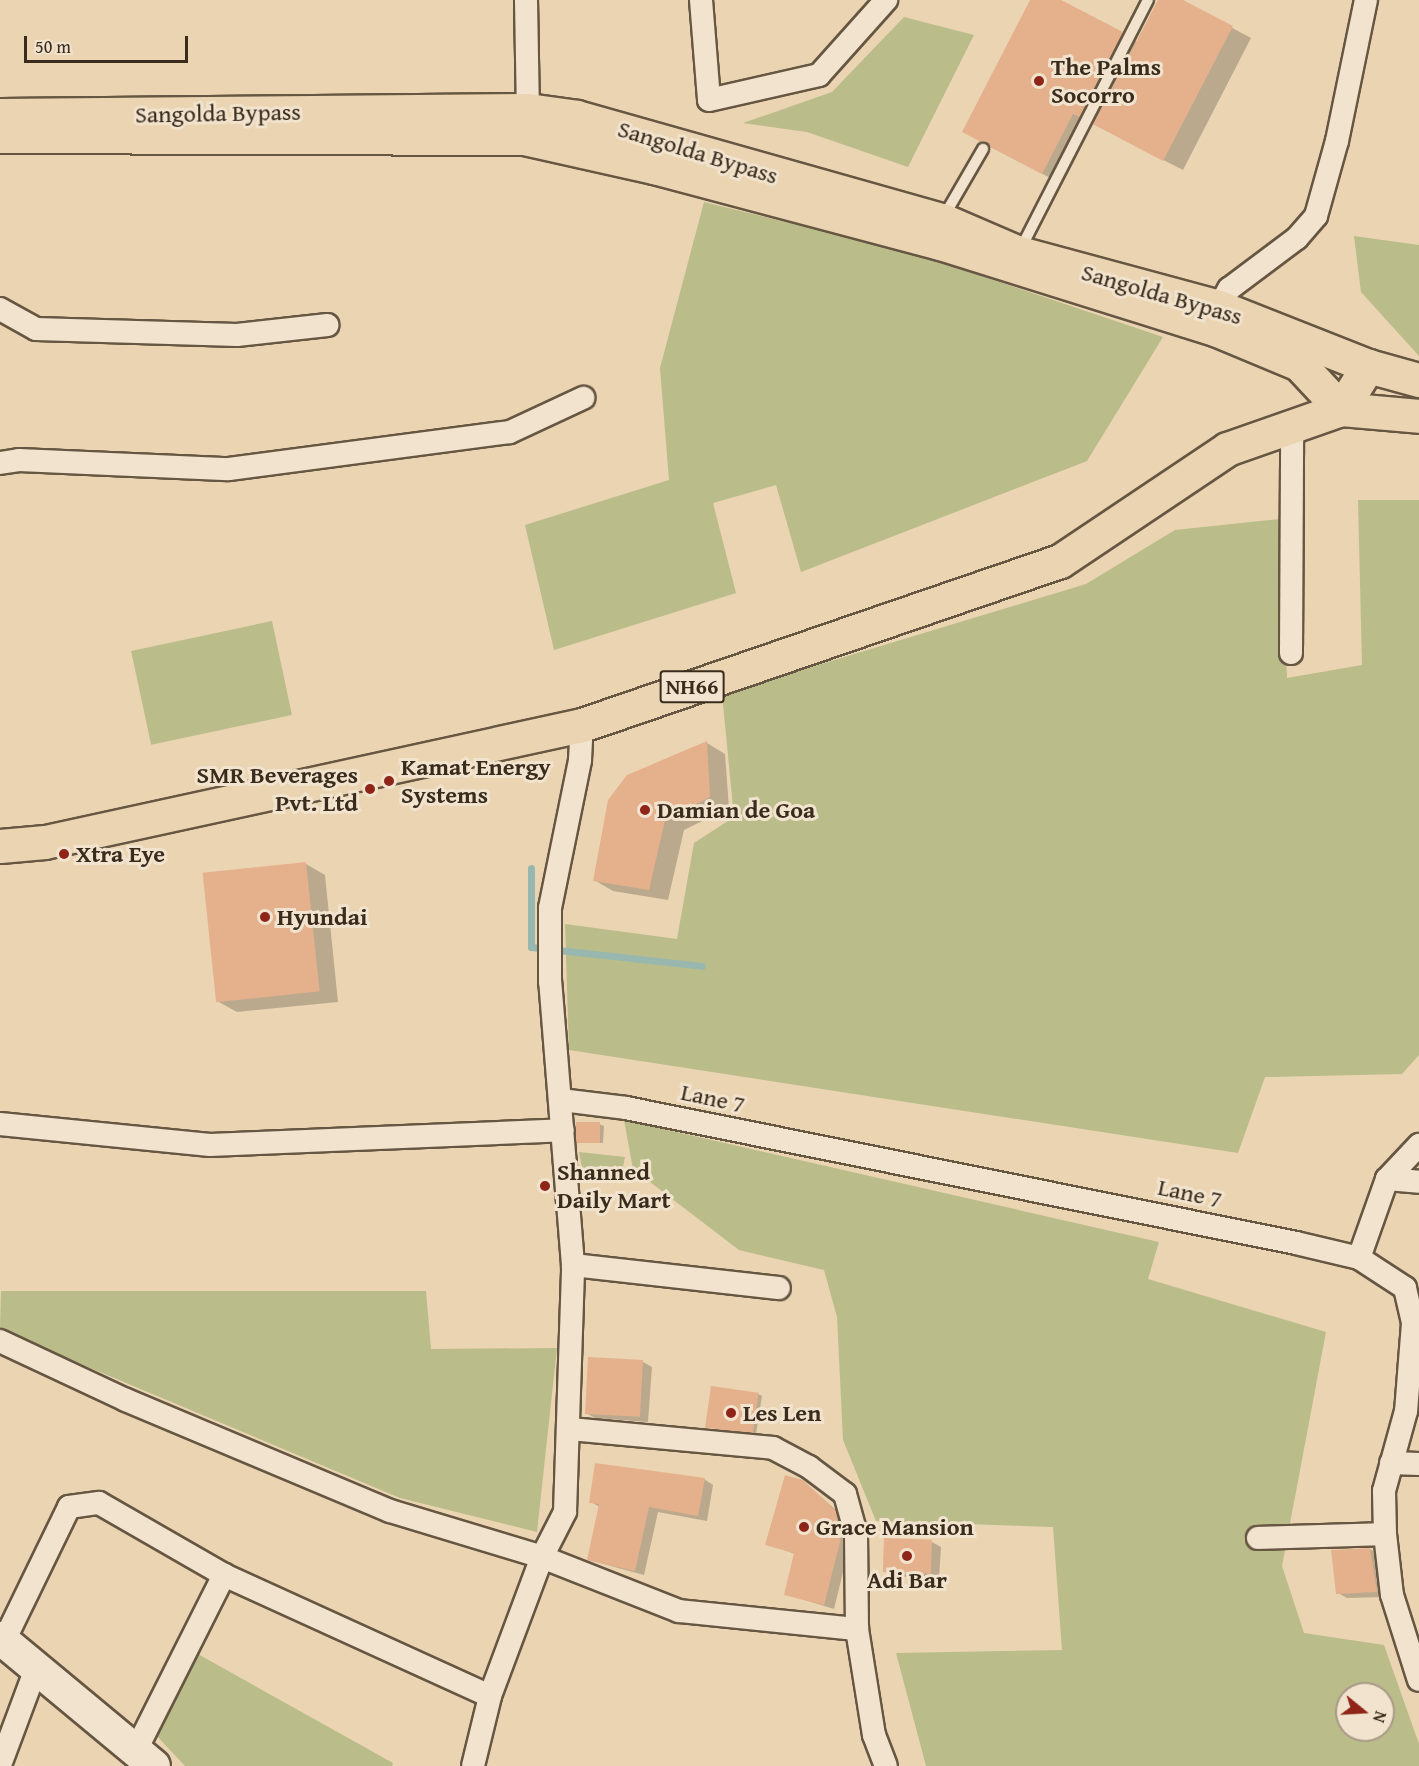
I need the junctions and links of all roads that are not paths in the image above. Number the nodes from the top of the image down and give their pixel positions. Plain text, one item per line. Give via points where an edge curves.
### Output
1 (526, 0) edge
2 (701, 0) edge
3 (886, 0) edge
4 (1148, 0) edge
5 (1366, 0) edge
6 (528, 110) junction
7 (0, 114) edge
8 (0, 136) edge
9 (983, 149) dead end
10 (942, 220) junction
11 (1019, 253) junction
12 (1219, 307) junction
13 (0, 309) edge
14 (327, 325) dead end
15 (1368, 366) junction
16 (1419, 380) edge
17 (583, 399) dead end
18 (1341, 409) junction
19 (1419, 416) edge
20 (1292, 426) junction
21 (0, 463) edge
22 (1291, 653) dead end
23 (582, 725) junction
24 (0, 846) edge
25 (561, 1100) junction
26 (0, 1124) edge
27 (563, 1131) junction
28 (1419, 1145) edge
29 (1387, 1179) junction
30 (1419, 1182) edge
31 (1359, 1258) junction
32 (573, 1265) junction
33 (778, 1288) dead end
34 (0, 1341) edge
35 (1412, 1411) edge
36 (570, 1429) junction
37 (1391, 1463) junction
38 (1419, 1464) edge
39 (1385, 1534) junction
40 (1258, 1538) dead end
41 (542, 1557) junction
42 (224, 1575) junction
43 (857, 1629) junction
44 (2, 1639) edge
45 (37, 1666) junction
46 (1419, 1680) edge
47 (489, 1696) junction
48 (145, 1757) edge
49 (0, 1765) edge
50 (473, 1766) edge
51 (886, 1766) edge

1 - 6 street
2 - 3 street via 709,100 819,75
4 - 11 lane
5 - 12 street via 1337,141 1316,216 1297,238 1229,289
6 - 7 main road, Sangolda Bypass
6 - 10 main road, Sangolda Bypass via 577,117 643,134
8 - 18 main road, Sangolda Bypass via 524,138 654,167 940,243 1215,329 1299,364
9 - 10 lane
10 - 11 main road, Sangolda Bypass
11 - 12 main road, Sangolda Bypass
12 - 15 main road, Sangolda Bypass
13 - 14 street via 36,329 237,335
15 - 16 main road, Sangolda Bypass
15 - 18 main road
17 - 21 street via 510,432 229,469 19,459
18 - 19 main road
18 - 20 main road, NH66
20 - 22 street
20 - 23 main road, NH66 via 1227,449 1060,561
23 - 24 main road, NH66 via 45,842
23 - 25 street via 580,760 550,908 550,982
25 - 27 street
25 - 31 street, Lane 7 via 626,1108
26 - 27 street via 210,1145
27 - 32 street
28 - 29 street
29 - 30 street
29 - 31 street
31 - 35 street, Lane 7 via 1405,1288 1413,1323
32 - 33 street
32 - 36 street
34 - 41 street via 126,1400 390,1511
35 - 37 street, Lane 7
36 - 41 street via 565,1512
36 - 43 street via 772,1448 809,1467 845,1494 856,1534
37 - 38 street
37 - 39 street, Lane 7 via 1384,1491
39 - 40 street
39 - 46 street, Lane 7 via 1392,1595
41 - 43 street via 679,1611
41 - 47 street
42 - 44 street via 99,1503 69,1507
42 - 47 street
42 - 48 street
43 - 51 street via 873,1735
44 - 45 street
45 - 48 street
45 - 49 street
47 - 50 street

